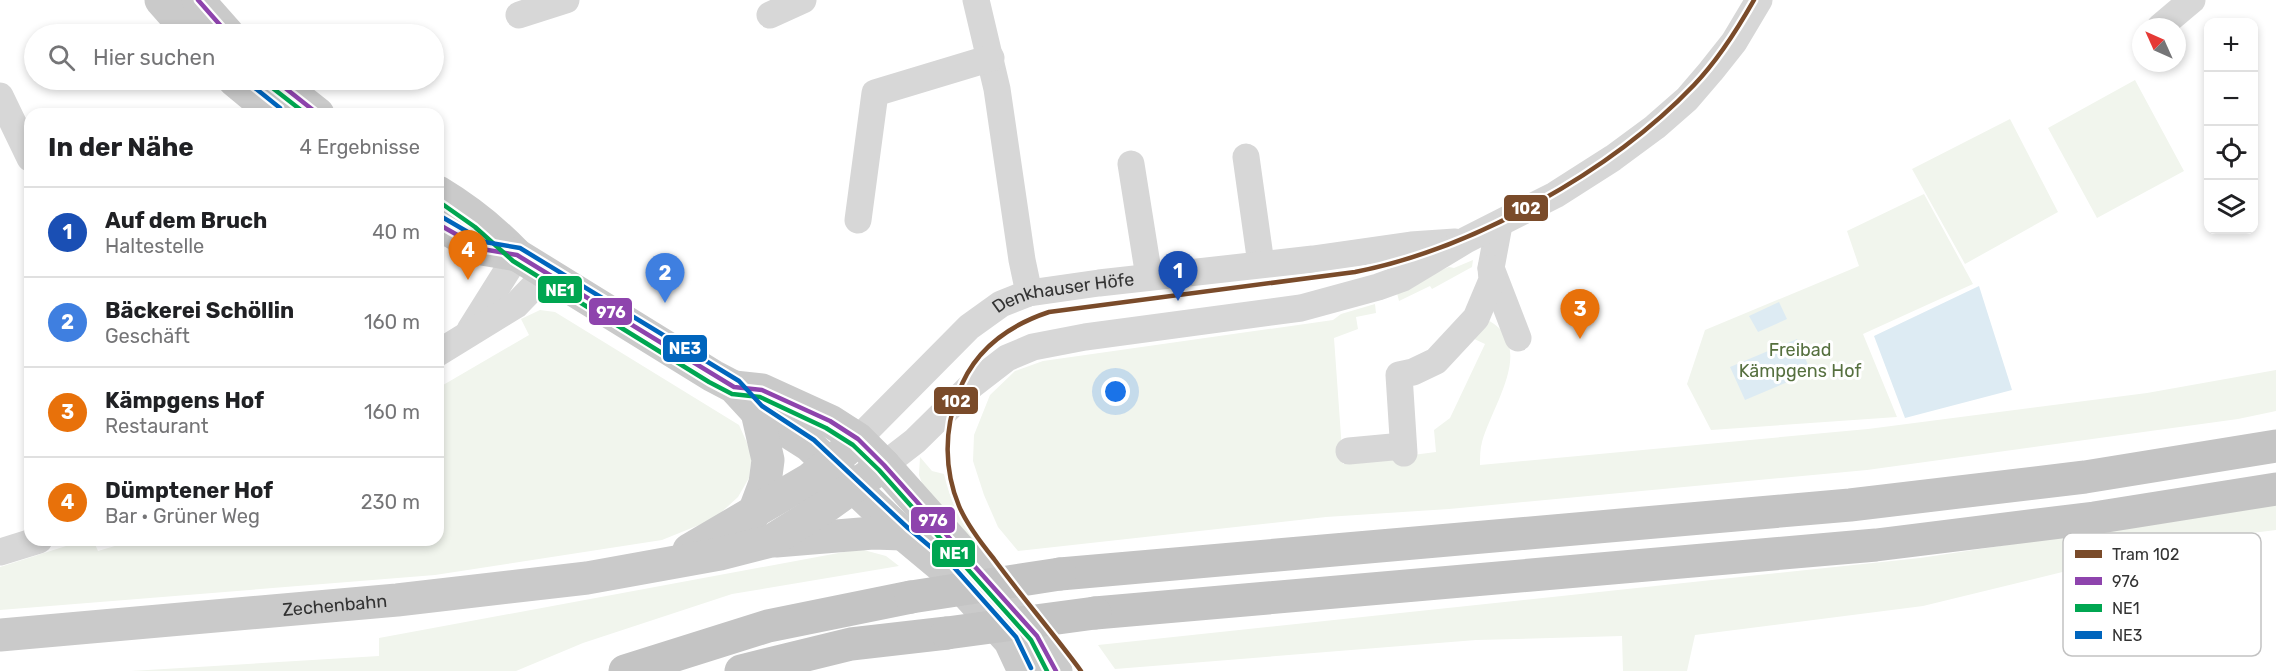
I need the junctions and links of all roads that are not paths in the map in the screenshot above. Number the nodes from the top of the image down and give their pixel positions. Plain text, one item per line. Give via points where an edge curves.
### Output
1 (161, 0) edge
2 (198, 0) edge
3 (566, 0) edge
4 (803, 0) edge
5 (976, 0) edge
6 (1759, 0) edge
7 (2192, 0) edge
8 (519, 15) dead end
9 (770, 15) dead end
10 (2171, 18) edge
11 (182, 24) edge
12 (219, 24) edge
13 (991, 58) junction
14 (246, 90) edge
15 (288, 90) edge
16 (0, 96) edge
17 (268, 108) edge
18 (311, 108) edge
19 (24, 146) edge
20 (1246, 157) dead end
21 (1131, 165) dead end
22 (444, 196) edge
23 (858, 220) dead end
24 (1499, 225) junction
25 (444, 227) edge
26 (1466, 240) junction
27 (517, 255) junction
28 (1261, 264) junction
29 (1491, 268) junction
30 (546, 274) junction
31 (1149, 277) junction
32 (1029, 293) junction
33 (468, 334) junction
34 (1518, 338) dead end
35 (444, 349) edge
36 (734, 387) junction
37 (758, 412) junction
38 (858, 440) junction
39 (2276, 446) edge
40 (1349, 451) dead end
41 (829, 464) junction
42 (884, 465) junction
43 (853, 487) junction
44 (2276, 489) edge
45 (753, 515) junction
46 (903, 534) junction
47 (771, 541) junction
48 (24, 545) edge
49 (0, 552) edge
50 (668, 562) junction
51 (947, 633) junction
52 (0, 634) edge
53 (1021, 663) edge
54 (625, 671) edge
55 (741, 671) edge
56 (829, 671) edge
57 (1056, 671) edge

1 - 11 main road
2 - 12 main road
3 - 8 street
4 - 9 street
5 - 13 street
6 - 24 street, Denkhauser Höfe via 1711,71 1655,127 1575,183
7 - 10 street
13 - 23 street via 875,93
13 - 32 street
14 - 17 main road
15 - 18 main road
16 - 19 street
20 - 28 street
21 - 31 street
22 - 27 main road via 493,230
24 - 26 street, Denkhauser Höfe
24 - 29 street
25 - 27 main road via 482,249
26 - 28 street, Denkhauser Höfe
26 - 42 street, Denkhauser Höfe via 1402,278 1301,308 1033,347 1008,358 972,385 915,441
27 - 30 main road
27 - 33 street
28 - 31 street, Denkhauser Höfe
29 - 34 street
29 - 40 street via 1492,280 1476,318 1436,361 1399,375 1404,449
30 - 33 street via 516,305
30 - 36 main road
31 - 32 street, Denkhauser Höfe
32 - 38 street, Denkhauser Höfe via 1001,304 969,327
33 - 35 street
36 - 37 main road
36 - 38 main road via 762,390 830,421
37 - 41 main road
37 - 45 main road via 768,460 765,483
38 - 41 main road, Zechenbahn
38 - 42 main road
39 - 54 highway, bridge via 2085,477 1850,505 1060,574 911,597 768,626
41 - 43 main road
41 - 45 main road, Zechenbahn
42 - 43 main road, Zechenbahn
42 - 57 main road via 1037,636
43 - 46 main road
43 - 47 main road, Zechenbahn
44 - 51 highway, bridge via 2094,518 1876,545 1095,613
45 - 50 main road, Zechenbahn
46 - 47 main road
46 - 53 main road via 945,569 1010,641
47 - 50 main road, Zechenbahn
48 - 49 street
50 - 52 main road, Zechenbahn via 587,578 398,600
51 - 55 highway via 851,644
51 - 56 highway

